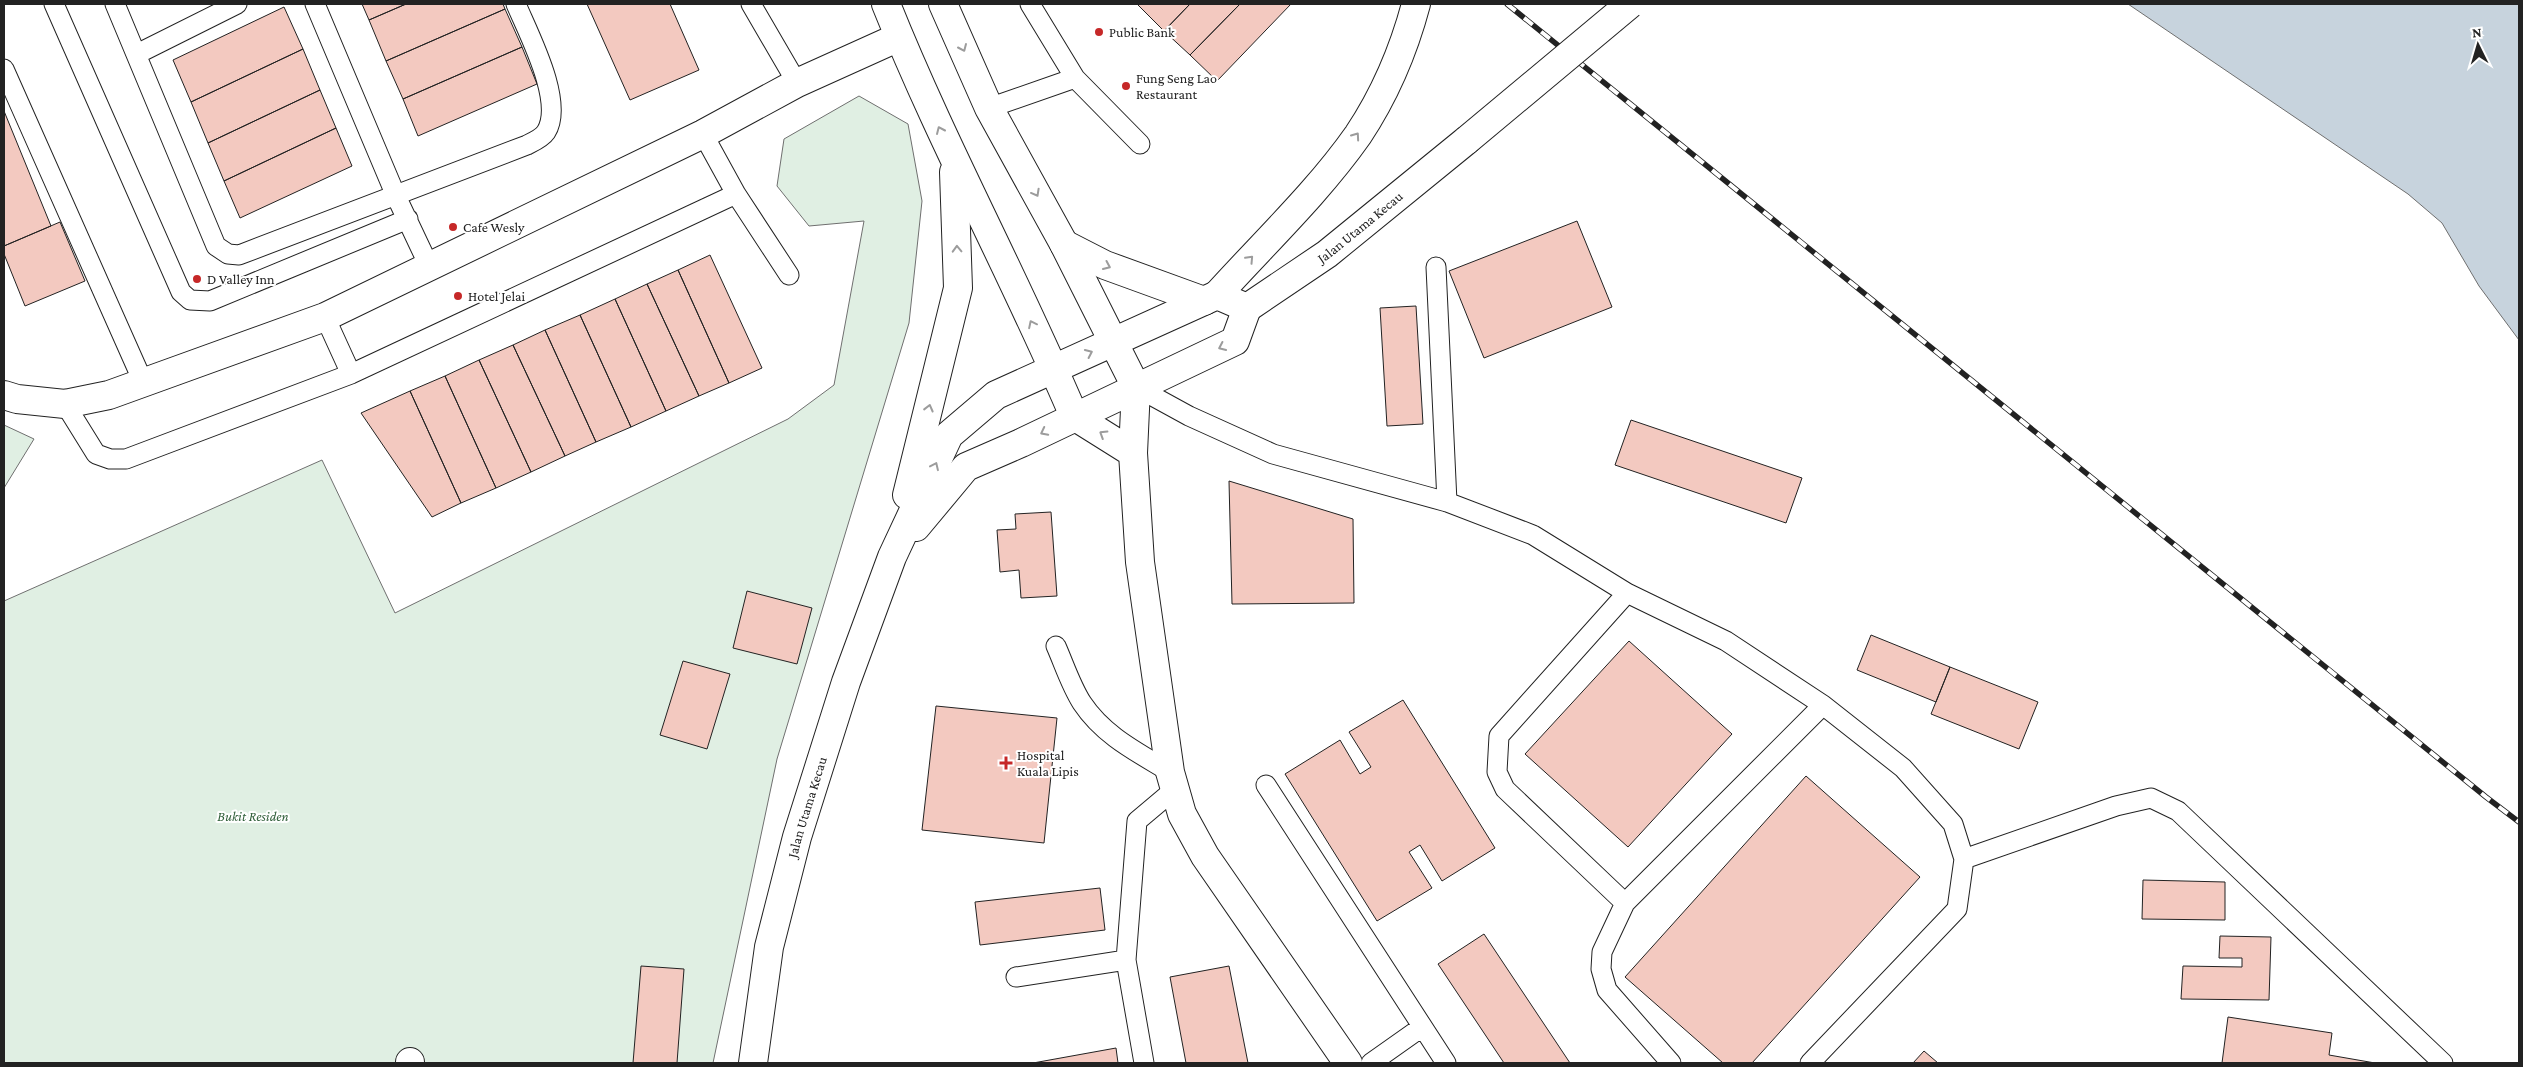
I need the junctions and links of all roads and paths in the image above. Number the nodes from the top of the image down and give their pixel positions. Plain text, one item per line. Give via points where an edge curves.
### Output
1 (54, 4) edge
2 (115, 4) edge
3 (237, 4) edge
4 (315, 4) edge
5 (516, 4) edge
6 (751, 4) edge
7 (886, 4) edge
8 (943, 4) edge
9 (1030, 4) edge
10 (1416, 4) edge
11 (1630, 4) edge
12 (899, 37) junction
13 (137, 54) junction
14 (4, 69) edge
15 (1075, 78) junction
16 (797, 84) junction
17 (989, 108) junction
18 (703, 134) junction
19 (1140, 144) dead end
20 (954, 161) junction
21 (736, 194) junction
22 (396, 196) junction
23 (408, 219) junction
24 (1064, 244) junction
25 (1436, 267) dead end
26 (430, 268) junction
27 (789, 275) dead end
28 (1210, 298) junction
29 (1247, 308) junction
30 (325, 317) junction
31 (1114, 341) junction
32 (1054, 368) junction
33 (351, 374) junction
34 (144, 384) junction
35 (1136, 387) junction
36 (4, 395) edge
37 (65, 404) junction
38 (1074, 416) junction
39 (1133, 453) junction
40 (1447, 502) junction
41 (892, 557) junction
42 (1627, 593) junction
43 (1056, 646) dead end
44 (1823, 705) junction
45 (1172, 781) junction
46 (1266, 785) dead end
47 (1964, 859) junction
48 (1626, 903) junction
49 (1126, 960) junction
50 (1016, 977) dead end
51 (1422, 1027) junction
52 (753, 1063) edge
53 (1144, 1063) edge
54 (1348, 1063) edge
55 (1372, 1063) edge
56 (1446, 1063) edge
57 (1671, 1063) edge
58 (1810, 1063) edge
59 (2443, 1063) edge

1 - 23 lane via 181,292 190,300 210,301
2 - 13 lane
3 - 13 lane
4 - 22 lane
5 - 22 lane via 546,74 551,121 545,134 527,145
6 - 16 lane
7 - 12 street
8 -> 17 street
9 - 15 lane
28 -> 10 street via 1333,167 1358,134 1398,58
11 - 29 street, Jalan Utama Kecau, bridge via 1327,254
12 - 16 street
20 -> 12 street
13 - 22 lane via 216,246 228,254 240,256
14 - 34 lane
15 - 17 lane
15 - 19 lane
16 - 18 street
17 -> 24 street
18 - 21 lane
18 - 26 street
32 -> 20 street
41 -> 20 street via 958,288
21 - 27 lane
21 - 33 lane
22 - 23 lane
23 - 26 lane
24 -> 28 street via 1106,265
24 - 31 street
25 - 40 lane
26 - 30 street
28 - 29 street
28 - 31 street
29 -> 35 street via 1234,341
30 - 33 lane
30 - 34 street
32 -> 31 street
31 - 35 street
32 - 38 street
41 -> 32 street via 949,434 996,395
33 - 37 lane via 126,459 110,459 96,454
34 - 37 street
35 - 38 street
35 - 39 street
35 - 40 lane via 1189,416 1273,454
36 - 37 street
39 -> 38 street
38 -> 41 street via 966,467
39 - 45 street via 1140,562
40 - 42 lane via 1533,535
41 - 52 street, Jalan Utama Kecau via 846,682 797,837 769,947
42 - 44 lane via 1726,641
42 - 48 lane via 1499,736 1497,772 1505,789
43 - 45 lane via 1080,701 1097,723
44 - 47 lane via 1902,768 1954,824
44 - 48 lane
45 - 49 lane via 1137,821
45 - 54 street via 1182,814 1205,856
46 - 51 lane
47 - 58 lane via 1957,909
47 - 59 lane via 2116,806 2151,798 2178,811
48 - 57 lane via 1602,952 1601,969 1607,990
49 - 50 lane
49 - 53 lane
51 - 55 lane
51 - 56 lane

